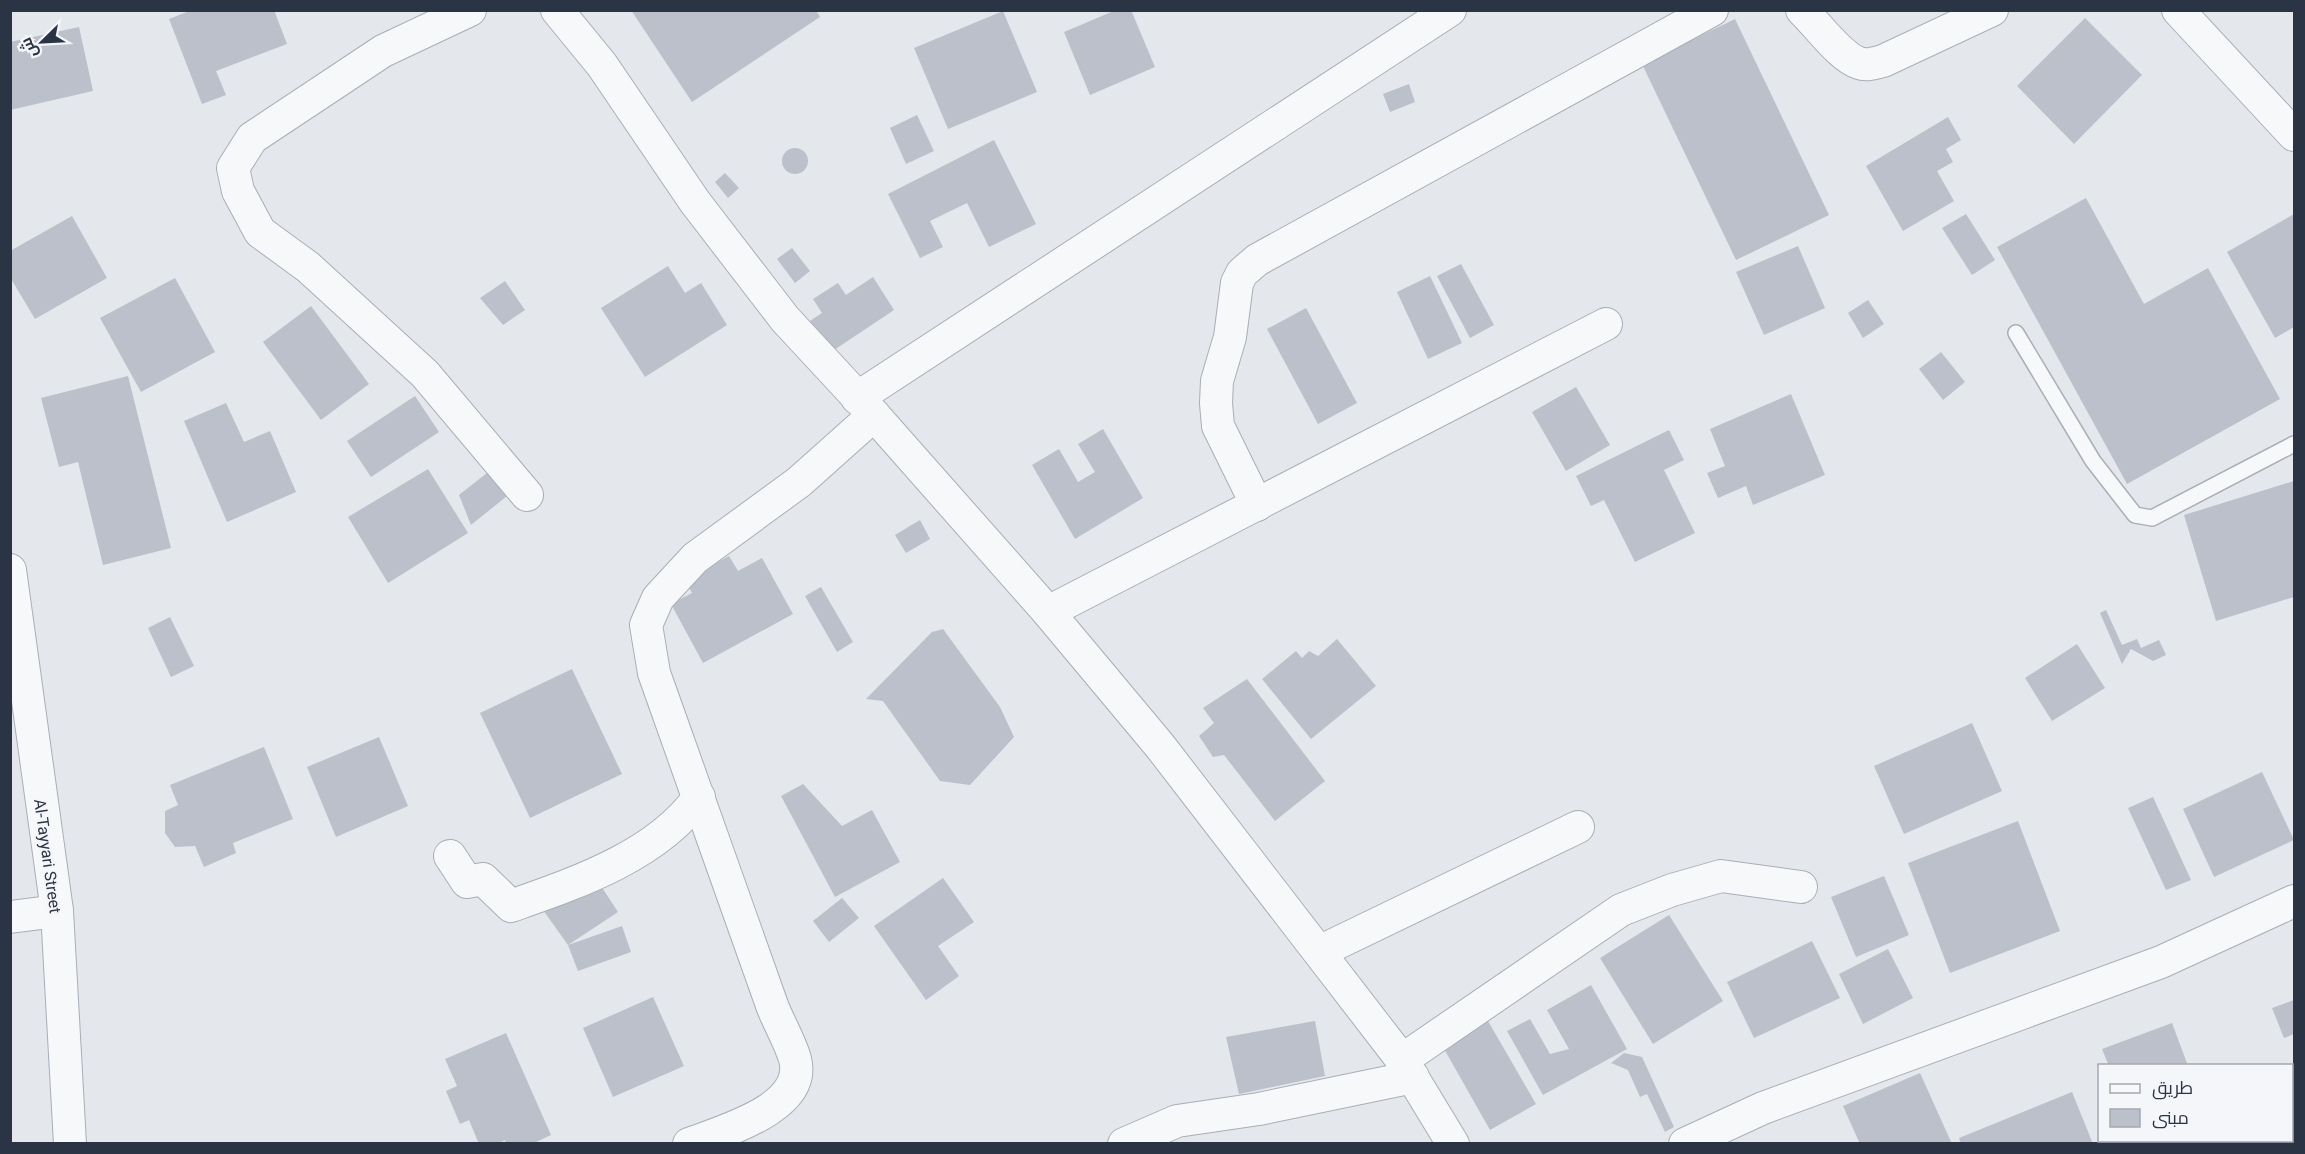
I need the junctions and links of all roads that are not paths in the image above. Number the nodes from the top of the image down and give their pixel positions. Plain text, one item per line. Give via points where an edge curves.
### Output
1 (470, 10) edge
2 (557, 10) edge
3 (1450, 10) edge
4 (1712, 10) edge
5 (1802, 10) edge
6 (1992, 10) edge
7 (2178, 10) edge
8 (2295, 135) edge
9 (1606, 324) dead end
10 (2016, 333) dead end
11 (866, 406) junction
12 (2295, 444) edge
13 (527, 495) dead end
14 (1257, 505) junction
15 (10, 570) edge
16 (1048, 612) junction
17 (699, 797) junction
18 (1578, 827) dead end
19 (450, 856) dead end
20 (1801, 887) dead end
21 (2295, 901) edge
22 (57, 911) junction
23 (10, 917) edge
24 (1321, 951) junction
25 (1407, 1068) junction
26 (70, 1143) edge
27 (689, 1143) edge
28 (1124, 1143) edge
29 (1453, 1143) edge
30 (1685, 1143) edge

1 - 13 street via 383,51 252,138 233,168 237,191 260,232 308,267 424,374
2 - 11 street via 602,65 695,202 784,319
3 - 11 street
4 - 14 street via 1257,260 1242,273 1215,403 1218,426
5 - 6 street via 1848,57 1870,64
7 - 8 street
9 - 14 street
10 - 12 lane via 2093,461 2135,515 2152,518
11 - 16 street
11 - 17 street via 799,482 694,558 658,598 646,625 654,673
14 - 16 street
15 - 22 street, Al-Tayyari Street
16 - 24 street via 1160,746
17 - 19 street via 687,814 634,853 559,889 511,906 483,879 467,882
17 - 27 street via 795,1061 795,1078 787,1097 752,1119
18 - 24 street
20 - 25 street via 1721,876 1621,910
21 - 30 street via 2161,962 1763,1108
22 - 23 street
22 - 26 street, Al-Tayyari Street
24 - 25 street
25 - 28 street via 1259,1109 1177,1121
25 - 29 street

